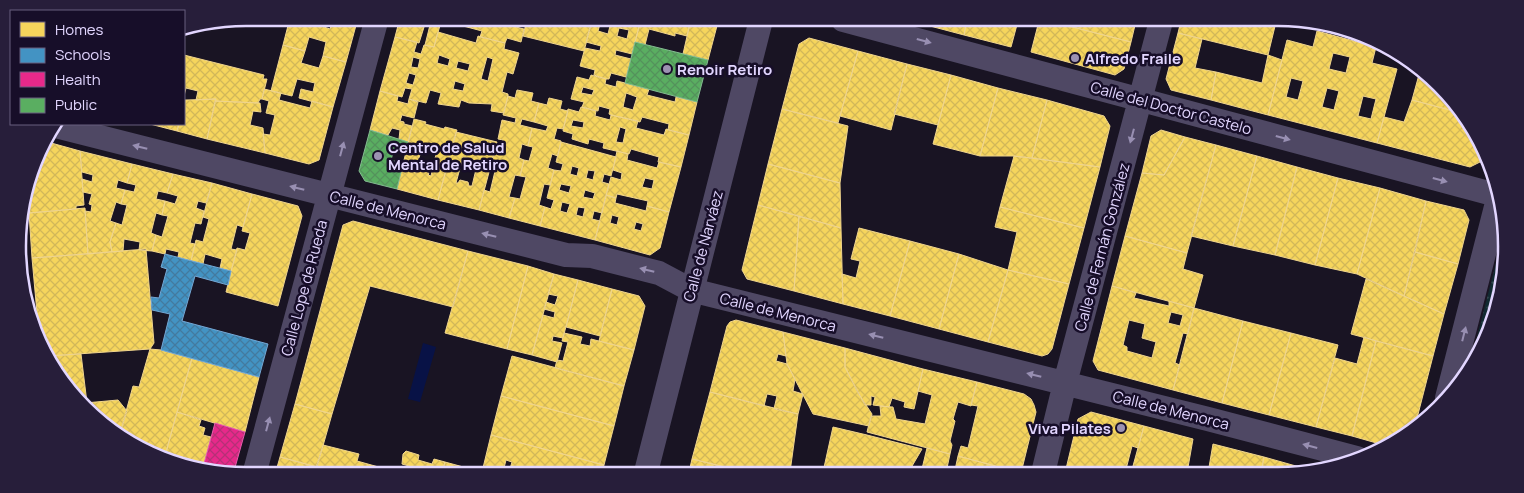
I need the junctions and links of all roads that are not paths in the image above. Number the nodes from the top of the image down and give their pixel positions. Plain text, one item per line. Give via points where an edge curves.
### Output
1 (375, 26) edge
2 (759, 26) edge
3 (865, 26) edge
4 (1161, 26) edge
5 (1142, 101) junction
6 (61, 127) edge
7 (1491, 194) edge
8 (329, 196) junction
9 (1495, 211) edge
10 (691, 290) junction
11 (1451, 382) edge
12 (1065, 383) junction
13 (1347, 455) edge
14 (256, 467) edge
15 (647, 467) edge
16 (1044, 467) edge

8 -> 1 street, Calle Lope de Rueda
2 - 10 street, Calle de Narváez
3 -> 5 street, Calle del Doctor Castelo
4 - 5 street, Calle de Fernán González
5 -> 7 street, Calle del Doctor Castelo
5 -> 12 street, Calle de Fernán González
8 -> 6 street, Calle de Menorca
10 -> 8 street, Calle de Menorca via 659,273 592,256 566,255
14 -> 8 street, Calle Lope de Rueda
11 -> 9 street
12 -> 10 street, Calle de Menorca
10 - 15 street, Calle de Narváez
13 -> 12 street, Calle de Menorca
12 - 16 street, Calle de Fernán González

